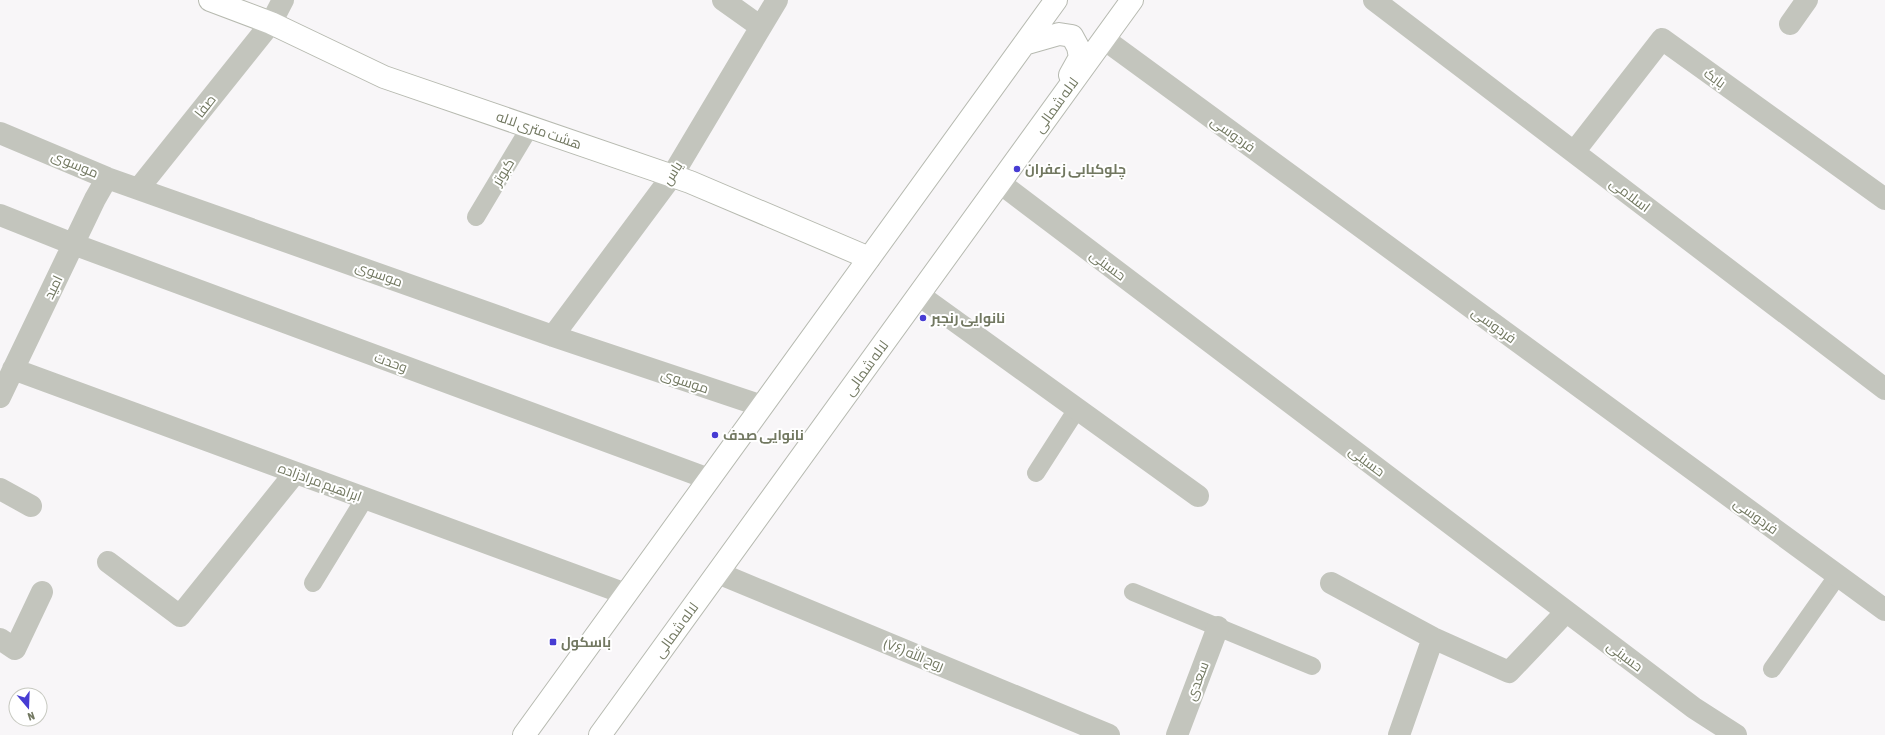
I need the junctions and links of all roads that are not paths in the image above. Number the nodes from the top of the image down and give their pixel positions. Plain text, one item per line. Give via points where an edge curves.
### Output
1 (210, 0) edge
2 (283, 0) edge
3 (723, 0) edge
4 (777, 0) edge
5 (1056, 0) edge
6 (1132, 0) edge
7 (1374, 0) edge
8 (1807, 0) edge
9 (270, 23) junction
10 (1790, 24) dead end
11 (761, 27) junction
12 (1104, 39) junction
13 (1024, 44) junction
14 (1054, 108) junction
15 (530, 127) junction
16 (0, 133) edge
17 (1574, 152) junction
18 (672, 176) junction
19 (107, 178) junction
20 (1000, 184) junction
21 (139, 188) junction
22 (1885, 199) edge
23 (0, 215) edge
24 (476, 217) dead end
25 (74, 244) junction
26 (869, 258) junction
27 (919, 295) junction
28 (553, 336) junction
29 (5, 383) edge
30 (1885, 389) edge
31 (762, 406) junction
32 (1077, 409) junction
33 (296, 473) junction
34 (1036, 473) dead end
35 (709, 479) junction
36 (0, 489) edge
37 (1198, 496) dead end
38 (365, 498) junction
39 (31, 506) dead end
40 (108, 562) dead end
41 (718, 573) junction
42 (1838, 575) junction
43 (313, 583) dead end
44 (1331, 583) dead end
45 (42, 592) dead end
46 (1133, 592) dead end
47 (626, 594) junction
48 (1885, 610) edge
49 (1566, 612) junction
50 (1218, 627) junction
51 (1434, 638) junction
52 (0, 639) edge
53 (1312, 666) dead end
54 (1772, 669) dead end
55 (524, 735) edge
56 (600, 735) edge
57 (1109, 735) edge
58 (1177, 735) edge
59 (1399, 735) edge
60 (1736, 735) edge

1 - 9 main road, هشت متری لاله
2 - 9 street, صفا
3 - 11 street
4 - 11 street, یاس
5 - 13 main road
6 - 12 main road, لاله شمالی
7 - 17 street, اسلامی
8 - 10 street
9 - 15 main road, هشت متری لاله via 384,77
9 - 21 street, صفا
11 - 18 street, یاس
12 - 14 main road, لاله شمالی
12 - 42 street, فردوسی
13 - 14 main road via 1059,34 1072,36 1078,47 1080,57 1059,93
13 - 26 main road
14 - 20 main road, لاله شمالی
15 - 18 main road, هشت متری لاله
15 - 24 lane, کبوتر
16 - 19 street, موسوی
17 - 22 street, بابک via 1662,40
17 - 30 street, اسلامی
18 - 26 main road, هشت متری لاله
18 - 28 street, یاس
19 - 21 street, موسوی
19 - 25 street, امید
20 - 27 main road, لاله شمالی
20 - 49 street, حسینی
21 - 28 street, موسوی
23 - 25 street, وحدت
25 - 29 street, امید
25 - 35 street, وحدت
26 - 31 main road
27 - 32 street
27 - 41 main road, لاله شمالی
28 - 31 street, موسوی
29 - 33 street, ابراهیم مرادزاده
31 - 35 main road
32 - 34 lane
32 - 37 street
33 - 38 street, ابراهیم مرادزاده
33 - 40 street via 180,616
35 - 47 main road
36 - 39 street
38 - 43 lane
38 - 47 street, ابراهیم مرادزاده
41 - 56 main road, لاله شمالی
41 - 57 street, روح الله (۷۶)
42 - 48 street, فردوسی
42 - 54 lane
44 - 51 street
45 - 52 street via 15,649
46 - 50 lane
47 - 55 main road
49 - 51 street via 1509,672
49 - 60 street, حسینی via 1694,708
50 - 53 lane
50 - 58 street, سعدی
51 - 59 street

